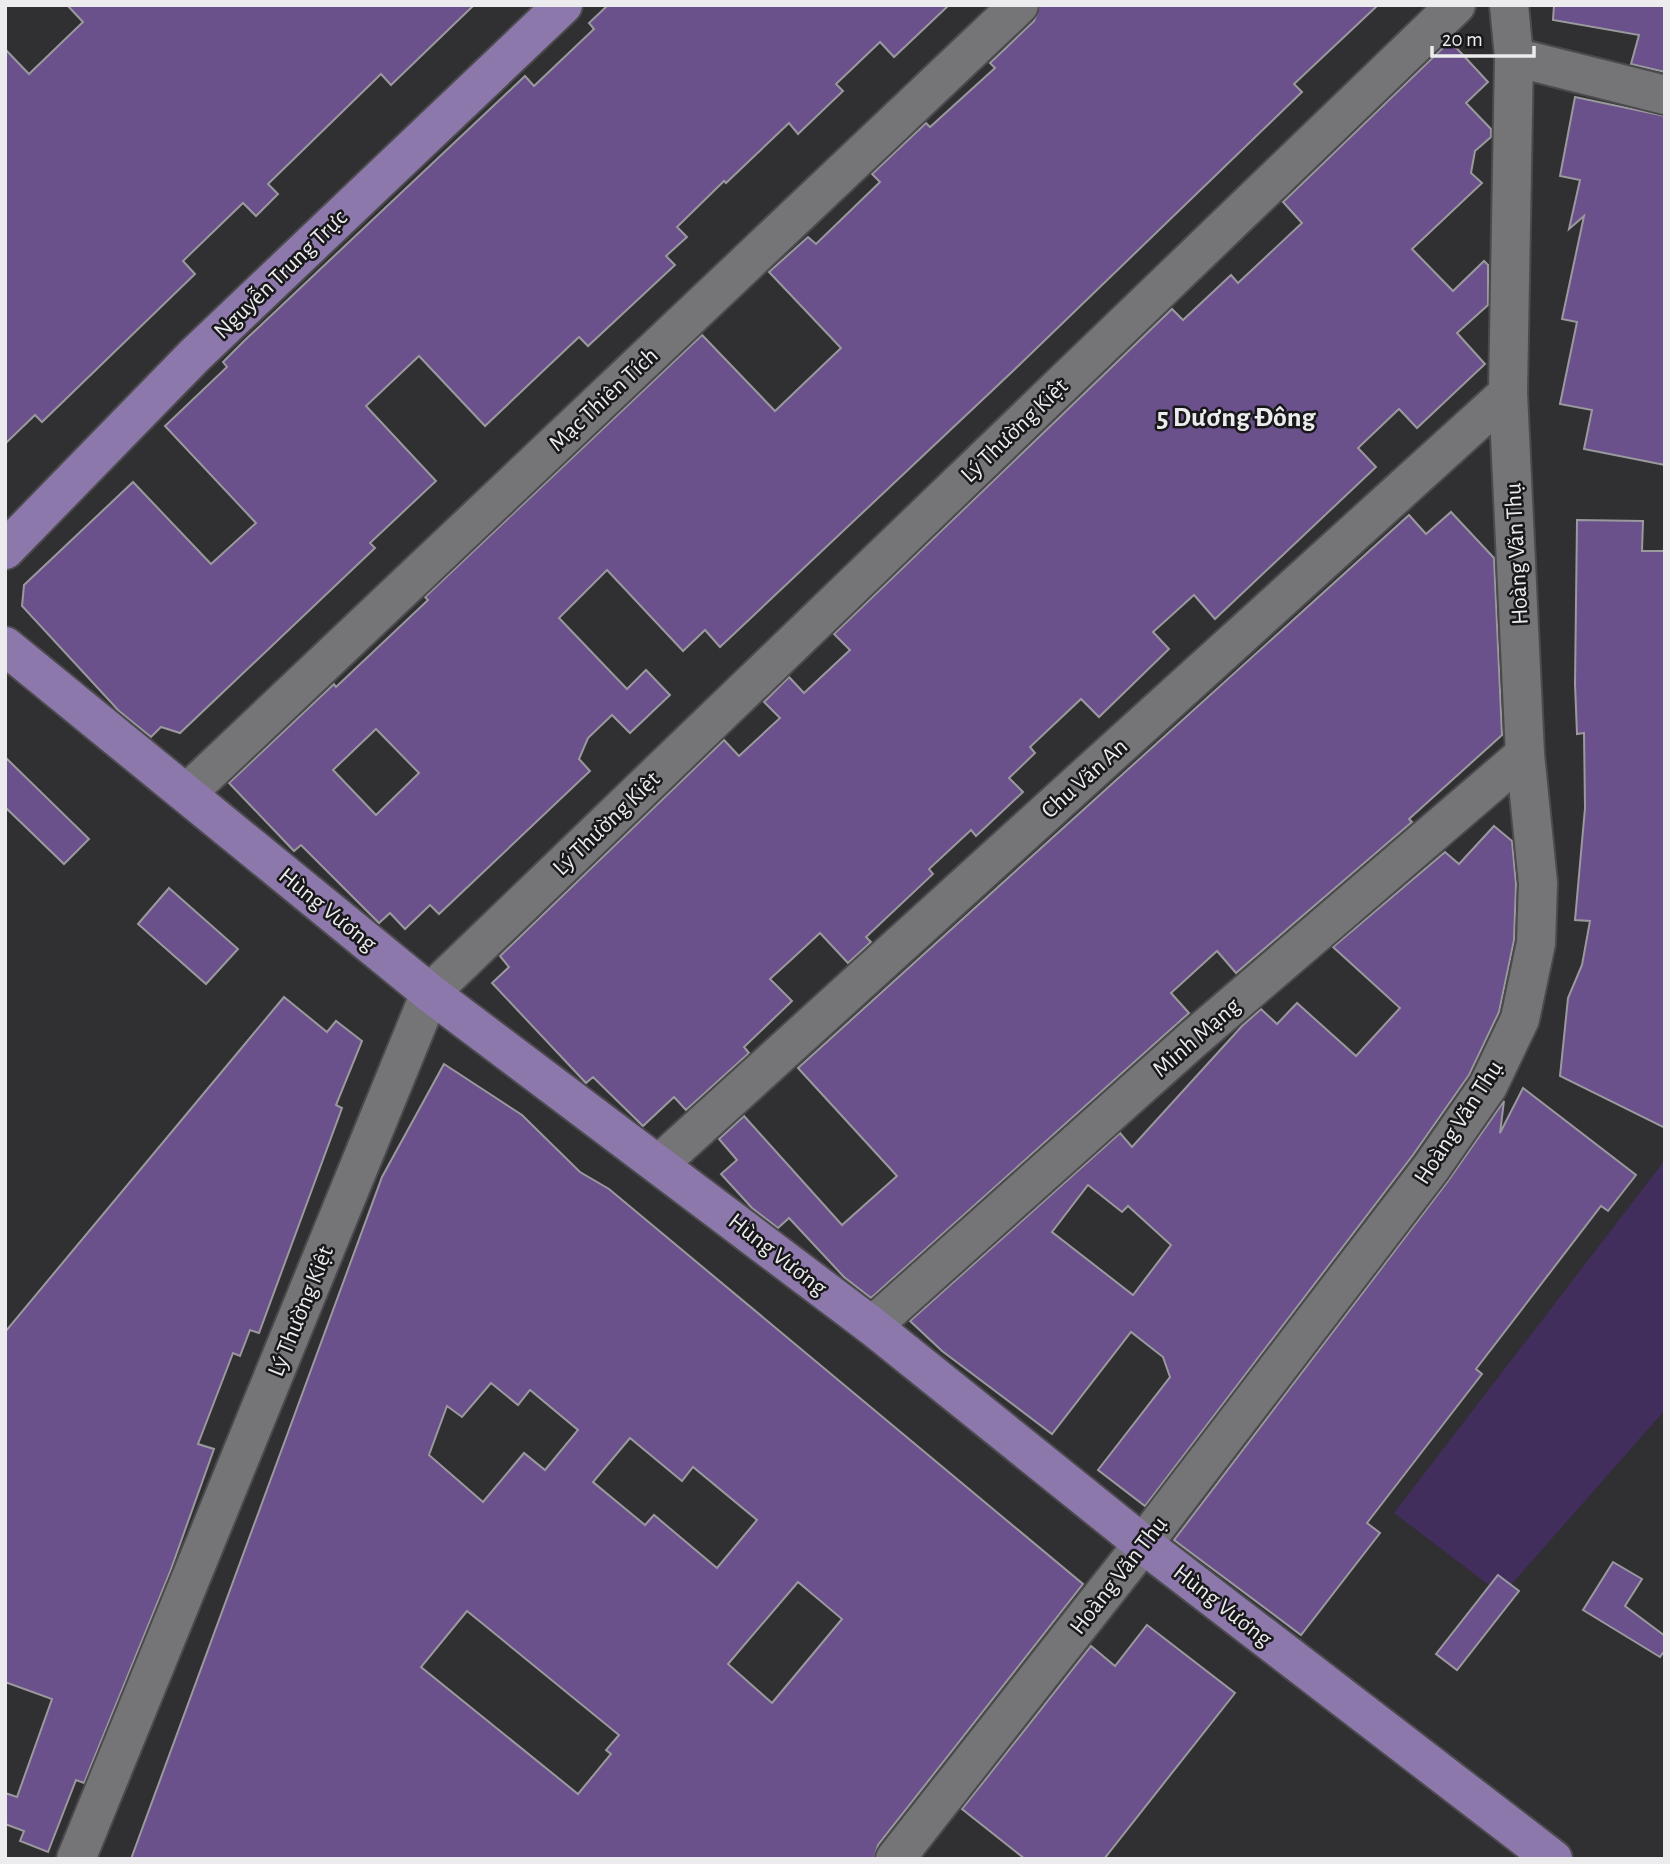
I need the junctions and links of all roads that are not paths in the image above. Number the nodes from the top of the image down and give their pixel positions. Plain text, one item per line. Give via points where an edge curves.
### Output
1 (563, 5) edge
2 (1019, 5) edge
3 (1456, 5) edge
4 (1509, 5) edge
5 (1514, 57) junction
6 (1665, 95) edge
7 (1508, 393) junction
8 (5, 550) edge
9 (5, 646) edge
10 (1525, 754) junction
11 (187, 793) junction
12 (430, 993) junction
13 (660, 1163) junction
14 (872, 1326) junction
15 (1143, 1544) junction
16 (76, 1859) edge
17 (895, 1859) edge
18 (1553, 1859) edge

1 - 8 main road, Nguyễn Trung Trực via 194,356
2 - 11 street, Mạc Thiên Tích
3 - 12 street, Lý Thường Kiệt
4 - 5 street, Hoàng Văn Thụ
5 - 6 street
5 - 7 street, Hoàng Văn Thụ
7 - 10 street, Hoàng Văn Thụ
7 - 13 street, Chu Văn An
9 - 11 main road, Hùng Vương
10 - 14 street, Minh Mạng via 1193,1039
10 - 15 street, Hoàng Văn Thụ via 1538,883 1536,943 1520,1019 1504,1053 1488,1086 1431,1168
11 - 12 main road, Hùng Vương
12 - 13 main road, Hùng Vương
12 - 16 street, Lý Thường Kiệt
13 - 14 main road, Hùng Vương
14 - 15 main road, Hùng Vương
15 - 17 street, Hoàng Văn Thụ
15 - 18 main road, Hùng Vương

